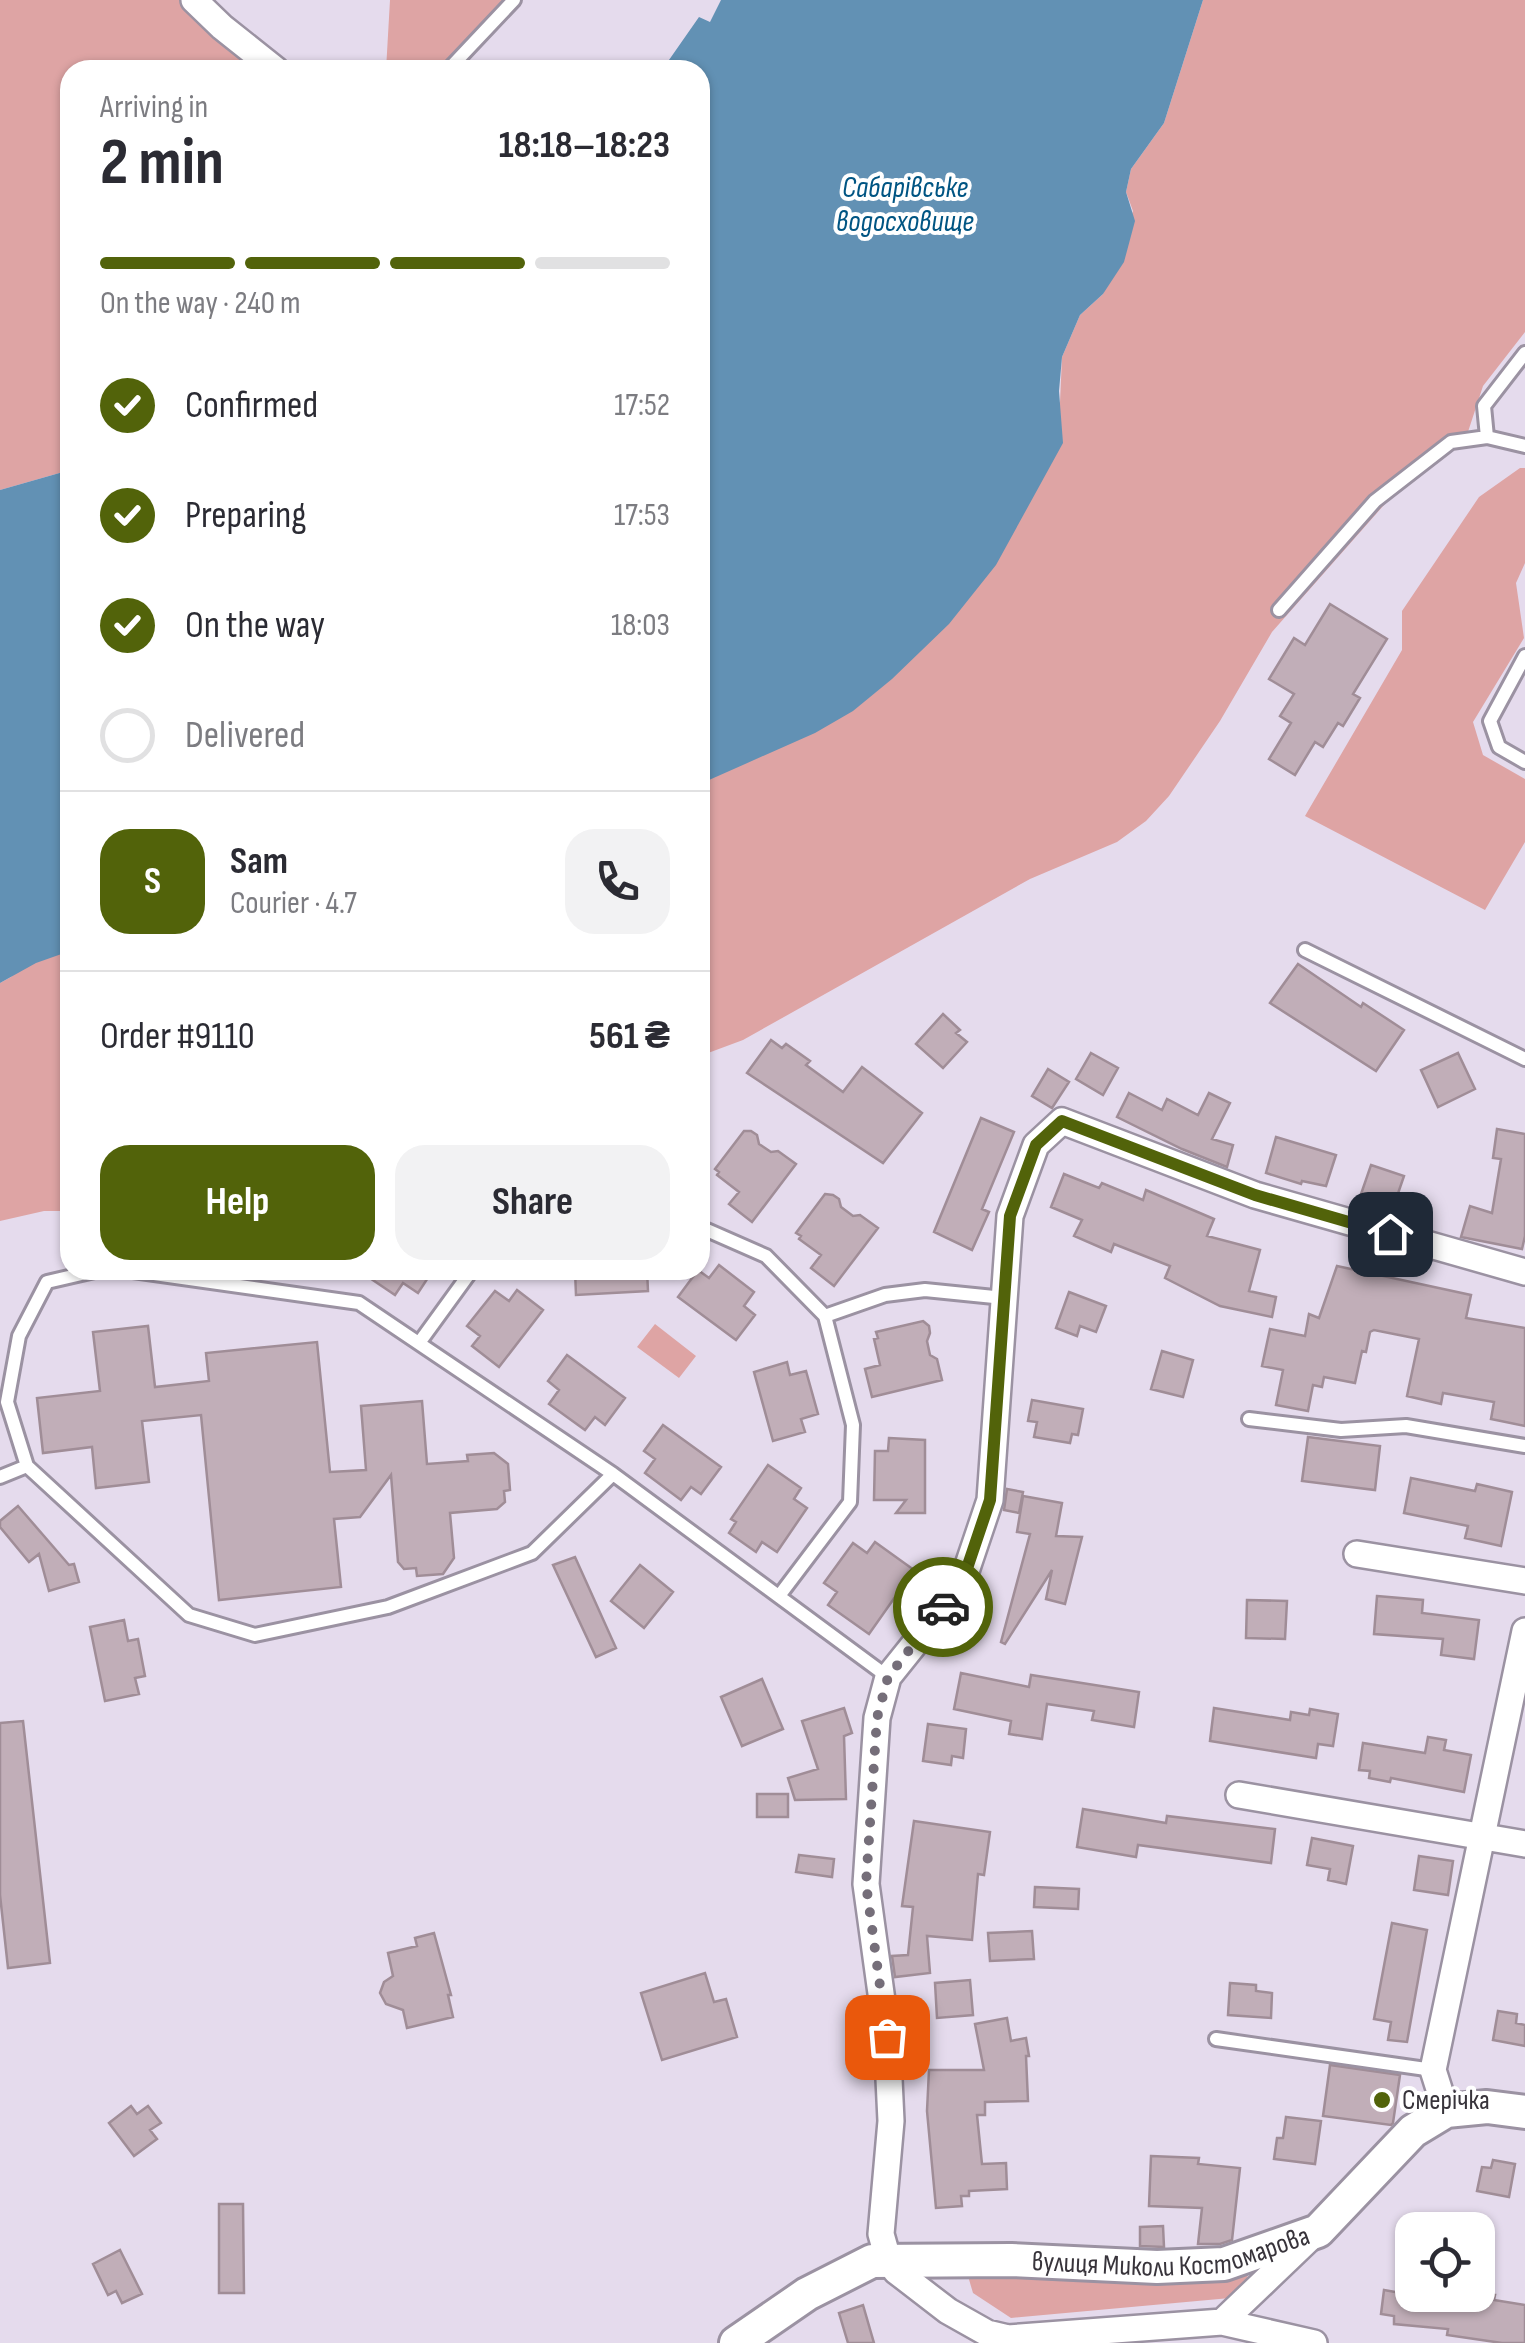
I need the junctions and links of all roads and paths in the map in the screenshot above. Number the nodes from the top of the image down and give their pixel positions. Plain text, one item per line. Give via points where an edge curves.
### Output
1 (194, 0) edge
2 (514, 0) edge
3 (263, 60) edge
4 (457, 60) edge
5 (1525, 353) edge
6 (1487, 436) junction
7 (1525, 446) edge
8 (1279, 610) dead end
9 (1525, 656) edge
10 (1525, 762) edge
11 (1306, 950) dead end
12 (1525, 1059) edge
13 (710, 1231) edge
14 (1525, 1272) edge
15 (60, 1279) edge
16 (197, 1280) edge
17 (465, 1280) edge
18 (1004, 1298) junction
19 (824, 1316) junction
20 (419, 1343) junction
21 (1248, 1418) dead end
22 (1525, 1446) edge
23 (26, 1466) junction
24 (613, 1474) junction
25 (0, 1477) edge
26 (1357, 1554) dead end
27 (1525, 1581) edge
28 (779, 1596) junction
29 (1525, 1630) edge
30 (888, 1677) junction
31 (1239, 1795) dead end
32 (1484, 1837) junction
33 (1525, 1844) edge
34 (1216, 2039) dead end
35 (1433, 2070) junction
36 (1446, 2111) junction
37 (1525, 2112) edge
38 (1318, 2231) junction
39 (888, 2259) junction
40 (1222, 2322) junction
41 (736, 2343) edge
42 (1314, 2343) edge

1 - 3 street
2 - 4 lane
5 - 6 lane via 1484,406
6 - 7 lane
6 - 8 lane via 1451,442 1375,500
9 - 10 lane via 1490,721 1499,747
11 - 12 lane
13 - 19 lane via 766,1256
14 - 18 street via 1255,1195 1062,1121 1036,1145 1010,1216
15 - 23 lane via 47,1282 19,1336 7,1402
16 - 20 lane via 359,1303
17 - 20 lane
18 - 19 lane via 925,1290 885,1295
18 - 30 street via 990,1500 961,1586
19 - 28 lane via 852,1425 850,1502
20 - 24 lane
21 - 22 lane via 1341,1430 1406,1426
23 - 24 lane via 189,1615 255,1636 388,1607 532,1553
23 - 25 lane
24 - 28 lane
26 - 27 street
28 - 30 lane
29 - 32 street
30 - 39 street via 872,1756 866,1884 887,2037 891,2121 881,2234
31 - 32 street
32 - 33 street
32 - 35 street
34 - 35 lane
35 - 36 street
36 - 37 street
36 - 38 street, вулиця Миколи Костомарова via 1413,2131
38 - 39 street, вулиця Миколи Костомарова via 1224,2264
38 - 40 street
39 - 40 street via 948,2311 1008,2338
39 - 41 street via 828,2282
40 - 42 street

